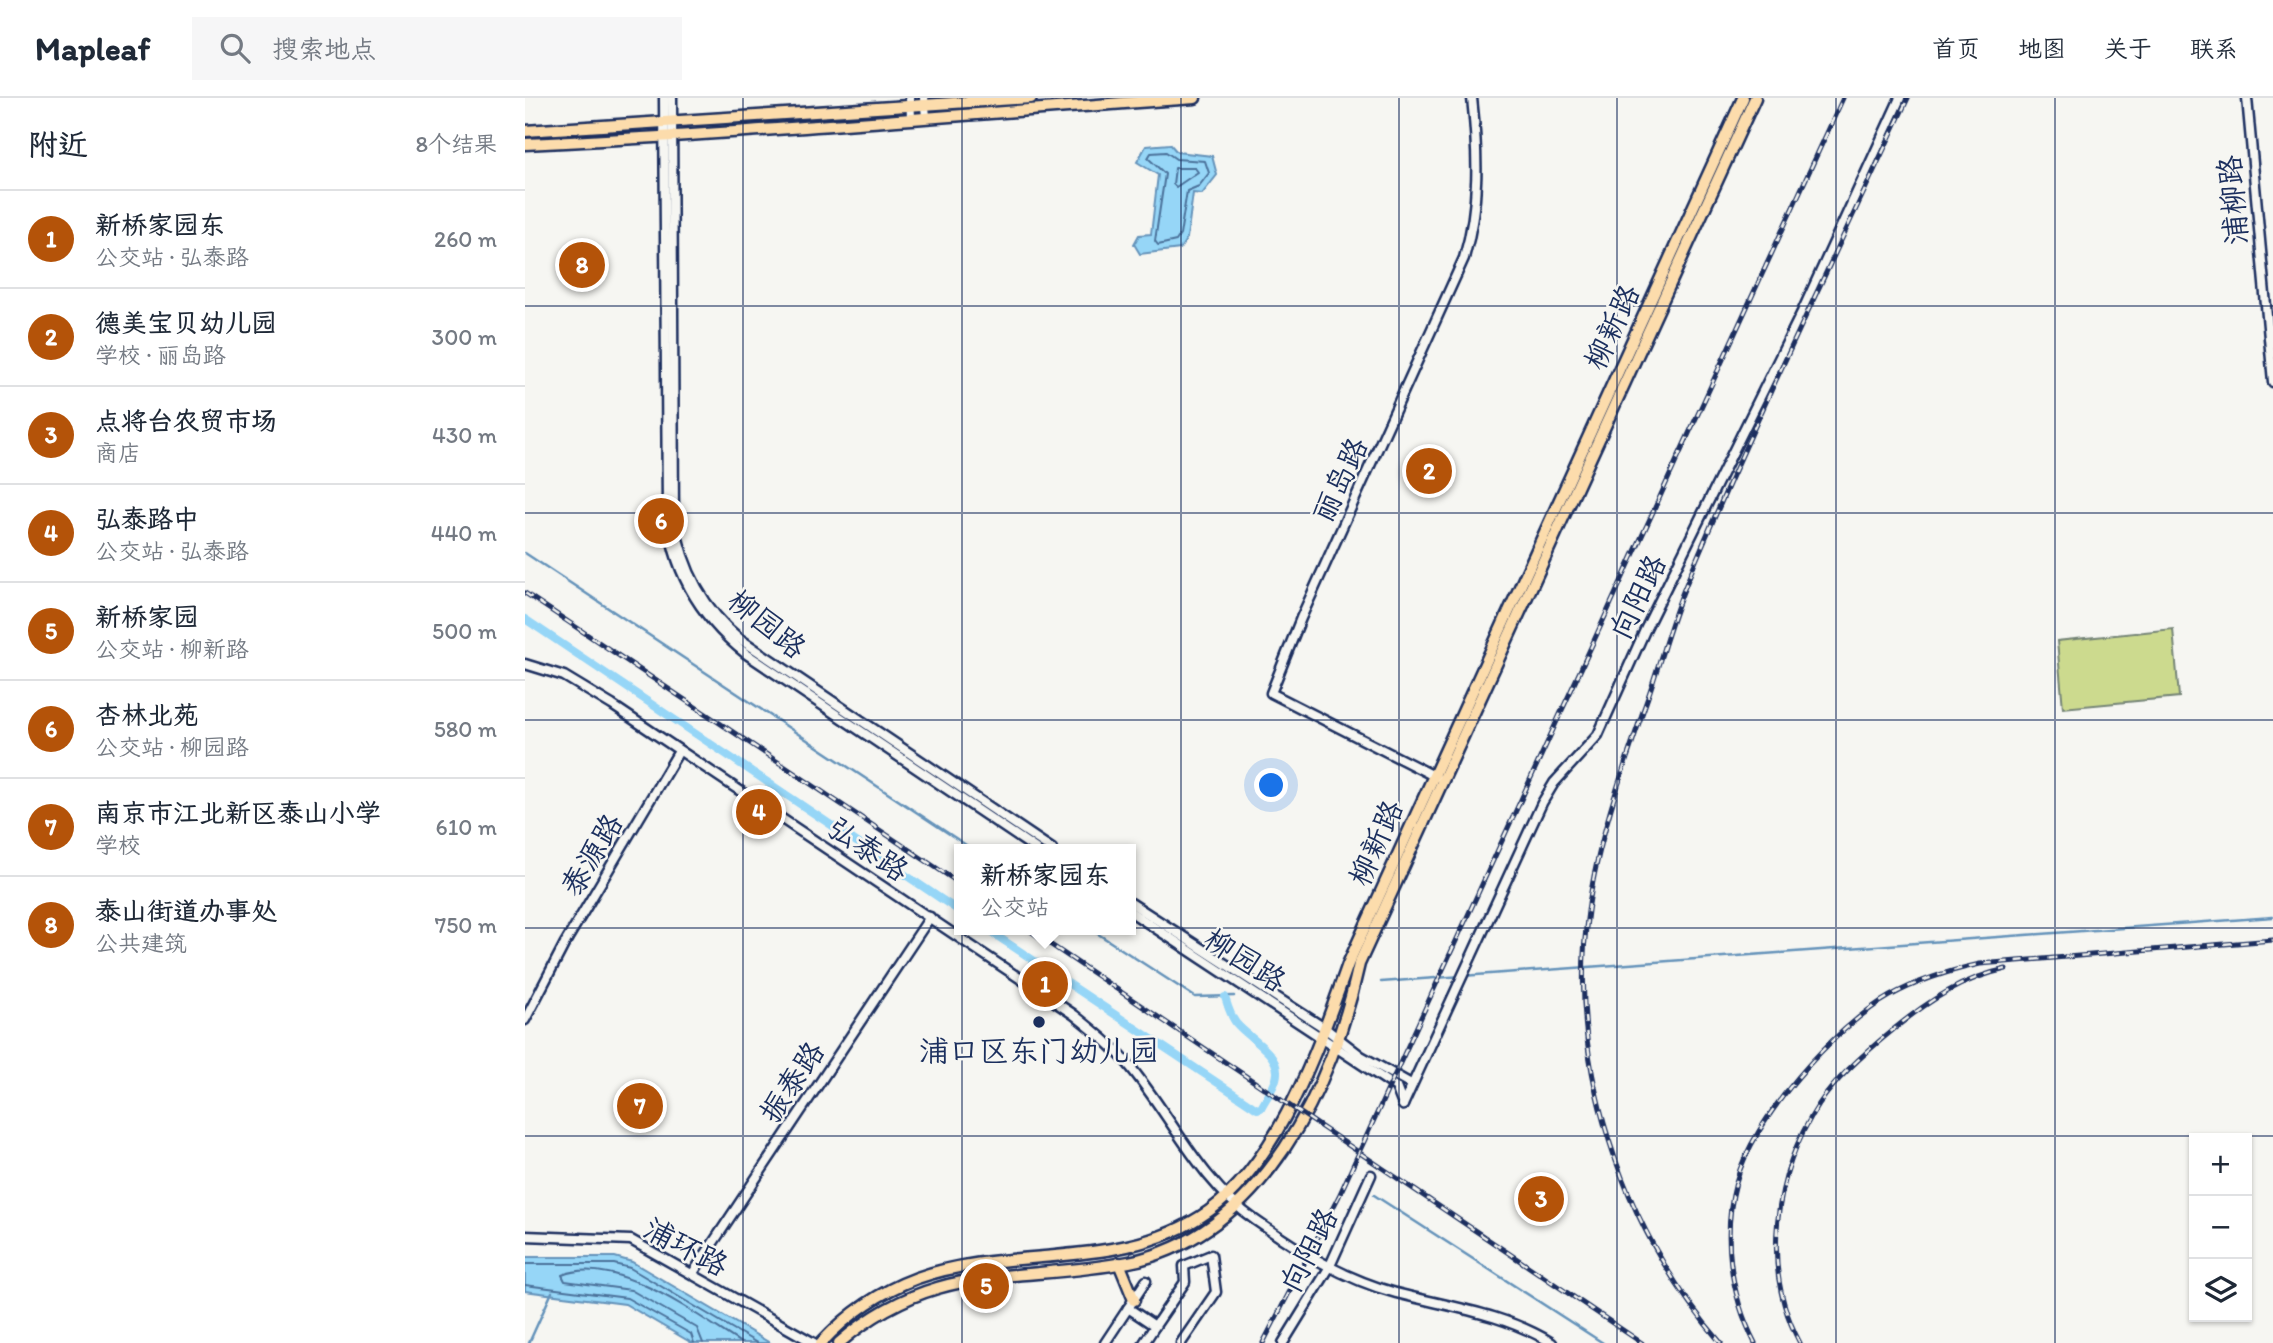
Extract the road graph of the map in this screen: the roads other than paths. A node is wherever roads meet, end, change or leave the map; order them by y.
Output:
1 (664, 98) edge
2 (672, 98) edge
3 (1031, 98) edge
4 (1195, 98) edge
5 (1472, 98) edge
6 (1743, 98) edge
7 (1755, 98) edge
8 (1900, 98) edge
9 (2247, 98) edge
10 (910, 102) edge
11 (925, 106) edge
12 (911, 117) junction
13 (668, 122) junction
14 (525, 131) edge
15 (668, 137) junction
16 (525, 144) edge
17 (2273, 382) edge
18 (525, 664) edge
19 (679, 751) junction
20 (1439, 779) junction
21 (1029, 844) edge
22 (1045, 844) edge
23 (1136, 906) edge
24 (1136, 915) edge
25 (930, 917) junction
26 (954, 933) edge
27 (957, 935) edge
28 (525, 1020) edge
29 (1324, 1033) junction
30 (1337, 1042) junction
31 (1411, 1084) junction
32 (1371, 1175) dead end
33 (1225, 1196) junction
34 (1237, 1207) junction
35 (525, 1236) edge
36 (1119, 1263) junction
37 (1329, 1268) junction
38 (693, 1273) junction
39 (1146, 1281) dead end
40 (1131, 1304) junction
41 (1155, 1326) junction
42 (814, 1343) edge
43 (821, 1343) edge
44 (839, 1343) edge
45 (1105, 1343) edge
46 (1144, 1343) edge
47 (1181, 1343) edge
48 (1283, 1343) edge
49 (1552, 1343) edge

1 - 13 street, 柳园路
2 - 13 street, 柳园路
3 - 11 main road
4 - 11 main road
5 - 20 street, 丽岛路
6 - 20 main road, 柳新路
7 - 20 main road, 柳新路
8 - 31 street, 向阳路
9 - 17 street, 浦柳路
10 - 11 main road
10 - 12 street
10 - 13 main road
11 - 12 main road
12 - 15 main road
13 - 14 main road
13 - 15 street, 柳园路
15 - 16 main road
15 - 21 street, 柳园路
15 - 22 street, 柳园路
18 - 19 street, 弘泰路
19 - 25 street, 弘泰路
19 - 28 street, 泰源路
20 - 29 main road, 柳新路
20 - 30 main road, 柳新路
23 - 29 street, 柳园路
24 - 29 street, 柳园路
25 - 26 street, 弘泰路
25 - 38 street, 振泰路
27 - 33 street, 弘泰路
29 - 30 street
29 - 33 main road, 柳新路
30 - 31 street
30 - 31 street, 向阳路
30 - 34 main road, 柳新路
32 - 37 street, 向阳路
33 - 34 street, 弘泰路
33 - 43 main road, 柳新路
34 - 36 main road, 柳新路
34 - 37 street, 弘泰路
35 - 38 street, 浦环路
36 - 40 main road
36 - 44 main road, 柳新路
37 - 48 street, 向阳路
37 - 49 street, 弘泰路
38 - 42 street, 浦环路
39 - 40 street
40 - 41 street
40 - 45 street
41 - 46 street
41 - 47 street

